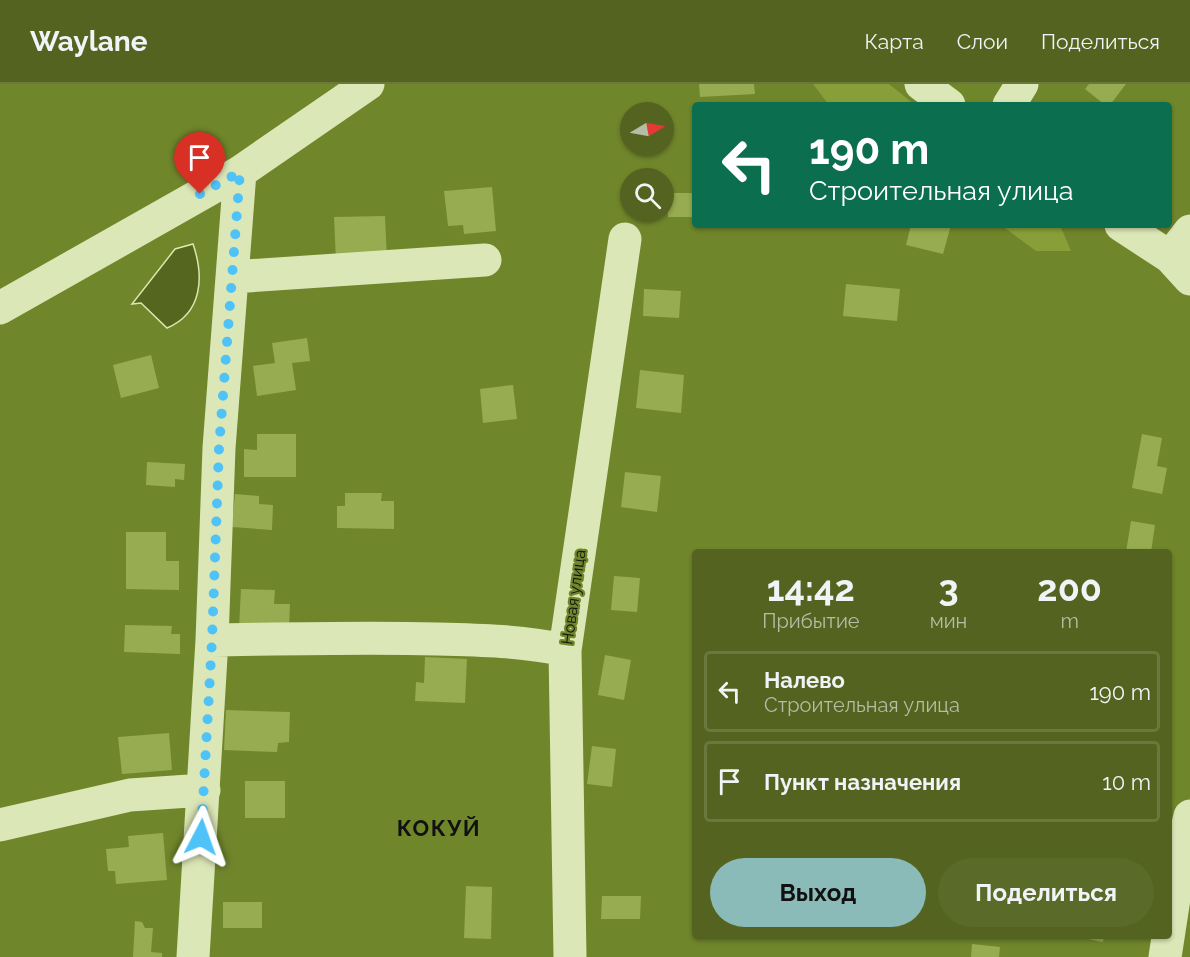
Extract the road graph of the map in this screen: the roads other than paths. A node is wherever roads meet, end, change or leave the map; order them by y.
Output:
1 (368, 84) edge
2 (921, 84) edge
3 (1022, 84) edge
4 (945, 102) edge
5 (1011, 102) edge
6 (240, 172) junction
7 (1125, 228) edge
8 (1190, 231) edge
9 (625, 239) dead end
10 (485, 260) dead end
11 (1180, 268) edge
12 (232, 277) junction
13 (0, 308) edge
14 (212, 640) junction
15 (565, 650) junction
16 (204, 790) junction
17 (1190, 816) edge
18 (0, 825) edge
19 (1172, 915) edge
20 (1169, 939) edge
21 (193, 957) edge
22 (570, 957) edge
23 (1166, 957) edge

1 - 6 street
2 - 4 street
3 - 5 street
6 - 12 street
6 - 13 street
7 - 11 street
8 - 11 street
9 - 15 street, Новая улица
10 - 12 street
12 - 14 street
14 - 15 street
14 - 16 street
15 - 22 street, Новая улица
16 - 18 street
16 - 21 street
17 - 19 street
20 - 23 street

